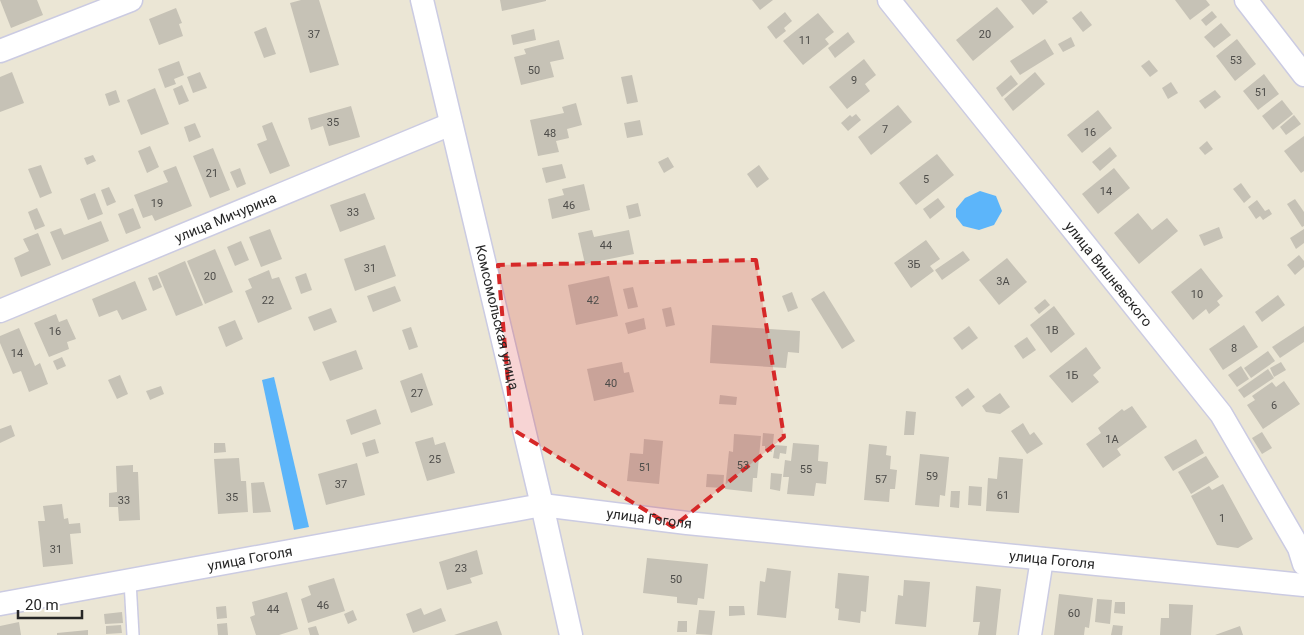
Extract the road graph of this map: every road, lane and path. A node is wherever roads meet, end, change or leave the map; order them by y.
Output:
1 (131, 0) edge
2 (422, 0) edge
3 (889, 0) edge
4 (1246, 0) edge
5 (0, 51) edge
6 (1304, 75) edge
7 (451, 124) junction
8 (0, 311) edge
9 (542, 505) junction
10 (1042, 559) junction
11 (1304, 564) edge
12 (130, 581) junction
13 (1304, 586) edge
14 (0, 604) edge
15 (133, 635) edge
16 (570, 635) edge
17 (1030, 635) edge

1 - 5 street
2 - 7 street, Комсомольская улица
3 - 11 street, улица Вишневского
4 - 6 street
7 - 8 street, улица Мичурина
7 - 9 street, Комсомольская улица
9 - 10 street, улица Гоголя
9 - 12 street, улица Гоголя
9 - 16 street, Комсомольская улица
10 - 13 street, улица Гоголя
10 - 17 street
12 - 14 street, улица Гоголя
12 - 15 lane

